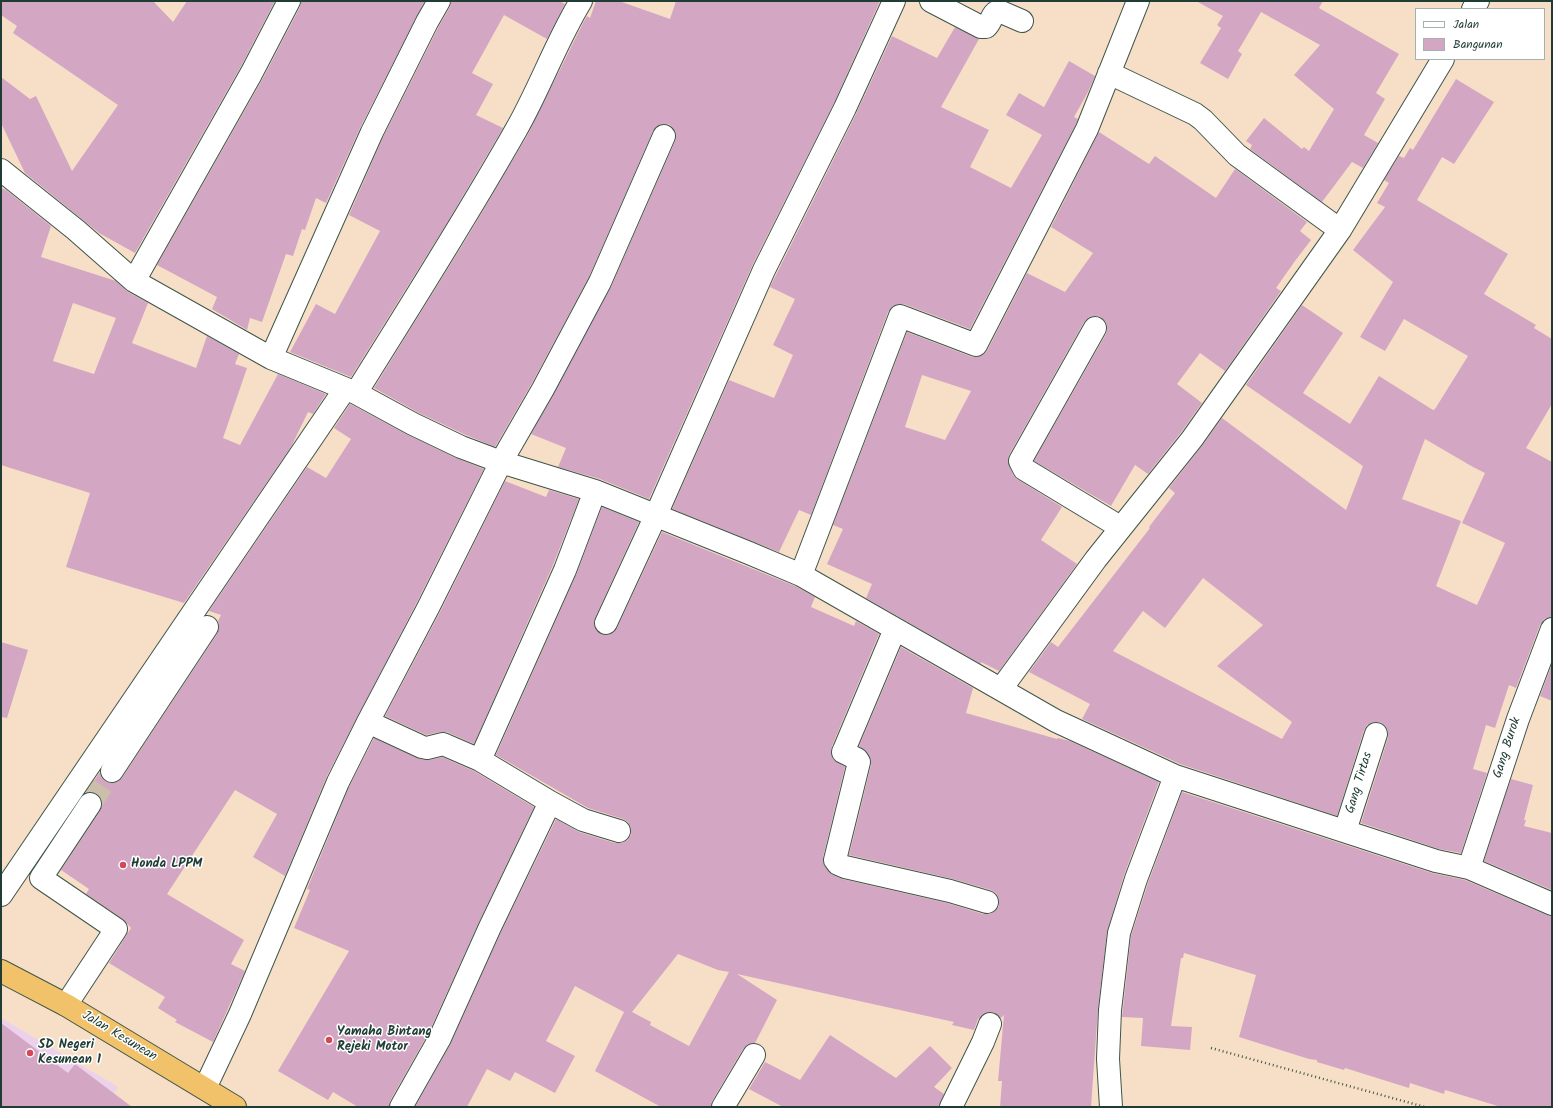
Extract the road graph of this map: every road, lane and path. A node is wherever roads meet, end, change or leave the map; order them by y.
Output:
1 (289, 1) edge
2 (439, 1) edge
3 (581, 1) edge
4 (894, 1) edge
5 (931, 1) edge
6 (1138, 1) edge
7 (1022, 21) dead end
8 (1442, 60) edge
9 (1109, 73) junction
10 (664, 136) dead end
11 (1, 170) edge
12 (1340, 230) junction
13 (134, 281) junction
14 (1096, 328) dead end
15 (271, 358) junction
16 (350, 391) junction
17 (501, 462) junction
18 (595, 491) junction
19 (656, 515) junction
20 (1120, 528) junction
21 (801, 575) junction
22 (606, 623) dead end
23 (207, 627) dead end
24 (895, 629) junction
25 (1552, 629) edge
26 (1001, 689) junction
27 (368, 722) junction
28 (1376, 734) dead end
29 (480, 760) junction
30 (112, 771) tunnel mouth
31 (1175, 776) junction
32 (550, 802) junction
33 (90, 804) tunnel mouth
34 (619, 831) dead end
35 (1345, 831) junction
36 (1469, 868) junction
37 (1, 895) edge
38 (987, 902) dead end
39 (1552, 904) edge
40 (1, 971) edge
41 (66, 1005) junction
42 (990, 1024) dead end
43 (1211, 1048) dead end
44 (754, 1055) dead end
45 (205, 1088) junction
46 (235, 1107) edge
47 (401, 1107) edge
48 (723, 1107) edge
49 (951, 1107) edge
50 (1111, 1107) edge
51 (1425, 1107) edge

1 - 13 street
2 - 15 street
3 - 16 street
4 - 19 street
5 - 7 street
6 - 9 street
8 - 12 street
9 - 12 street
9 - 21 street
10 - 17 street
11 - 13 street
12 - 20 street
13 - 15 street
14 - 20 street
15 - 16 street
16 - 17 street
16 - 37 street
17 - 18 street
17 - 27 street
18 - 19 street
18 - 29 street
19 - 21 street
19 - 22 street
20 - 26 street
21 - 24 street
23 - 30 street
24 - 26 street
24 - 38 street
25 - 36 street, Gang Burok
26 - 31 street
27 - 29 street
27 - 45 street
28 - 35 street, Gang Tirtas
29 - 32 street
31 - 35 street
31 - 50 street
32 - 34 street
32 - 47 street
33 - 41 street
35 - 36 street
36 - 39 street
40 - 41 highway, Jalan Kesunean
41 - 45 highway, Jalan Kesunean
42 - 49 street
43 - 51 path
44 - 48 street
45 - 46 highway, Jalan Kesunean

